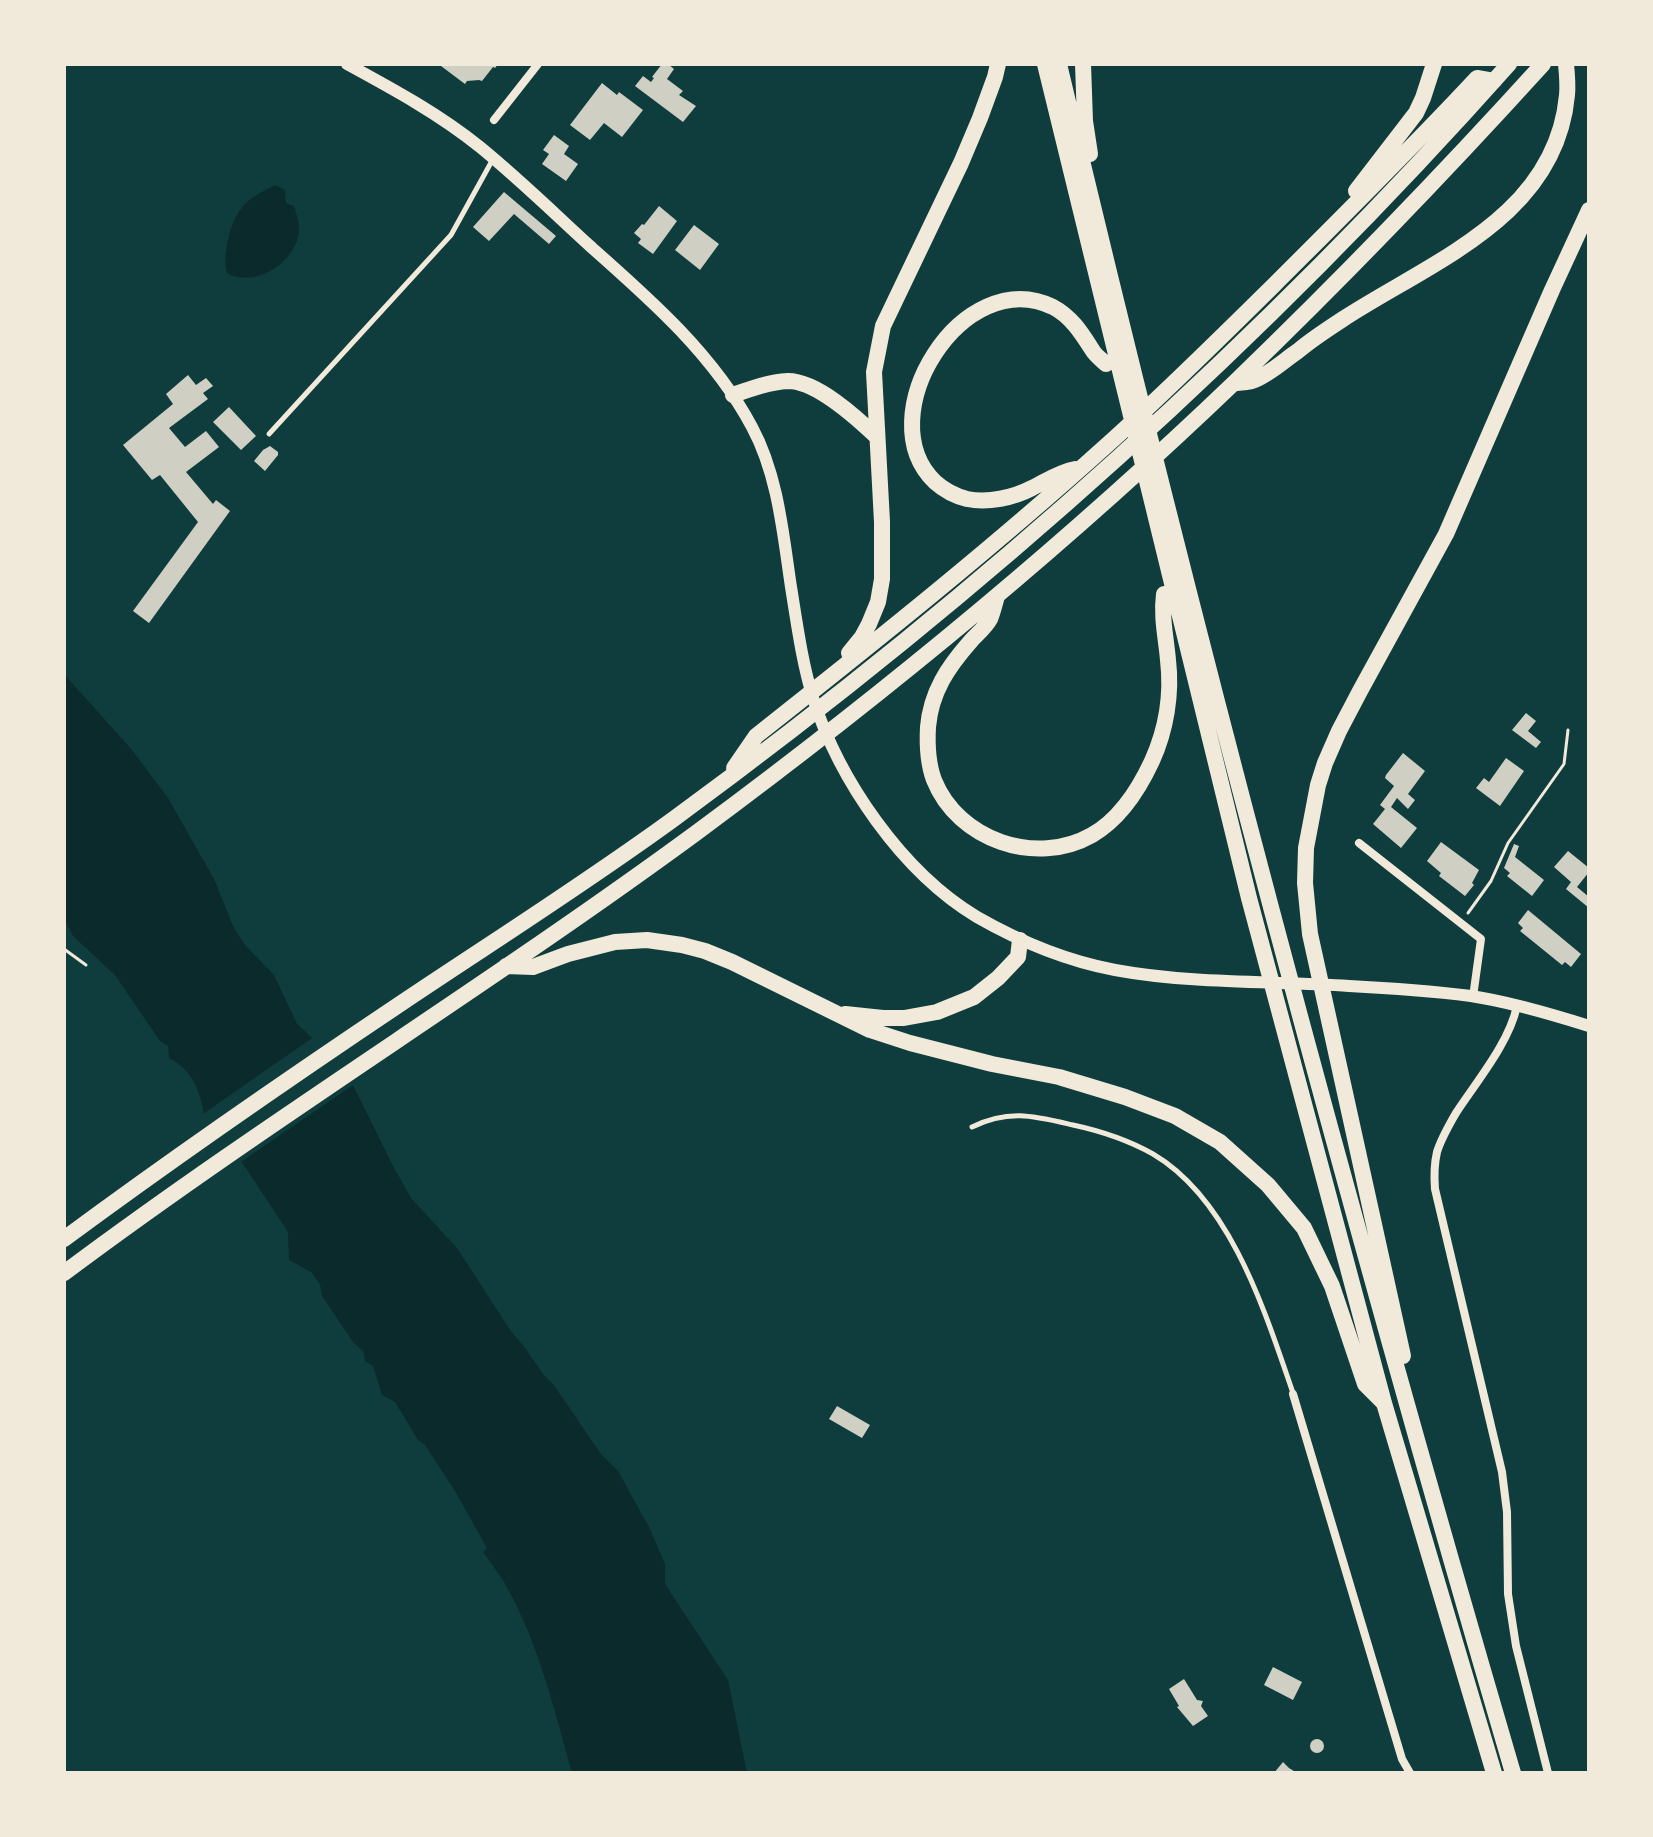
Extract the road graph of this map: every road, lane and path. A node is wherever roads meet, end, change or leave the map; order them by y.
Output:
1 (347, 64) edge
2 (538, 64) edge
3 (998, 64) edge
4 (1045, 64) edge
5 (1059, 64) edge
6 (1083, 64) edge
7 (1434, 64) edge
8 (1509, 64) edge
9 (1543, 64) edge
10 (1566, 64) edge
11 (1494, 81) junction
12 (494, 120) dead end
13 (493, 159) junction
14 (1091, 199) junction
15 (1589, 210) edge
16 (1343, 216) junction
17 (1115, 363) junction
18 (1234, 383) junction
19 (733, 395) junction
20 (269, 434) dead end
21 (877, 437) junction
22 (1082, 467) junction
23 (1168, 540) junction
24 (1164, 594) junction
25 (997, 596) junction
26 (841, 668) junction
27 (1568, 730) dead end
28 (730, 777) junction
29 (1359, 843) dead end
30 (1249, 898) junction
31 (1461, 923) junction
32 (1020, 940) junction
33 (64, 949) edge
34 (86, 965) dead end
35 (506, 966) junction
36 (1473, 997) junction
37 (1517, 1006) junction
38 (839, 1014) junction
39 (1589, 1026) edge
40 (972, 1127) dead end
41 (64, 1239) edge
42 (64, 1273) edge
43 (1293, 1394) joint
44 (1406, 1402) junction
45 (1384, 1403) junction
46 (1410, 1773) edge
47 (1494, 1773) edge
48 (1513, 1773) edge
49 (1548, 1773) edge

1 - 13 street
2 - 12 street
3 - 21 highway
4 - 17 highway
5 - 14 highway
6 - 14 highway
7 - 16 highway
8 - 11 highway
9 - 18 highway
10 - 18 highway
11 - 16 highway
11 - 28 highway
13 - 19 street
13 - 20 lane
14 - 17 highway
15 - 44 highway
16 - 22 highway
17 - 22 highway
17 - 23 highway
17 - 24 highway
18 - 25 highway
19 - 21 highway
19 - 32 street
21 - 26 highway
22 - 26 highway
23 - 30 highway
23 - 44 highway
24 - 25 highway
24 - 30 highway
25 - 35 highway
26 - 28 highway
27 - 31 path
28 - 41 highway
29 - 31 street
30 - 45 highway
31 - 36 street
32 - 36 street
32 - 38 highway
33 - 34 path
35 - 38 highway
35 - 42 highway
36 - 37 street
37 - 39 street
37 - 49 street
38 - 45 highway
40 - 43 lane
43 - 46 street
44 - 48 highway
45 - 47 highway

